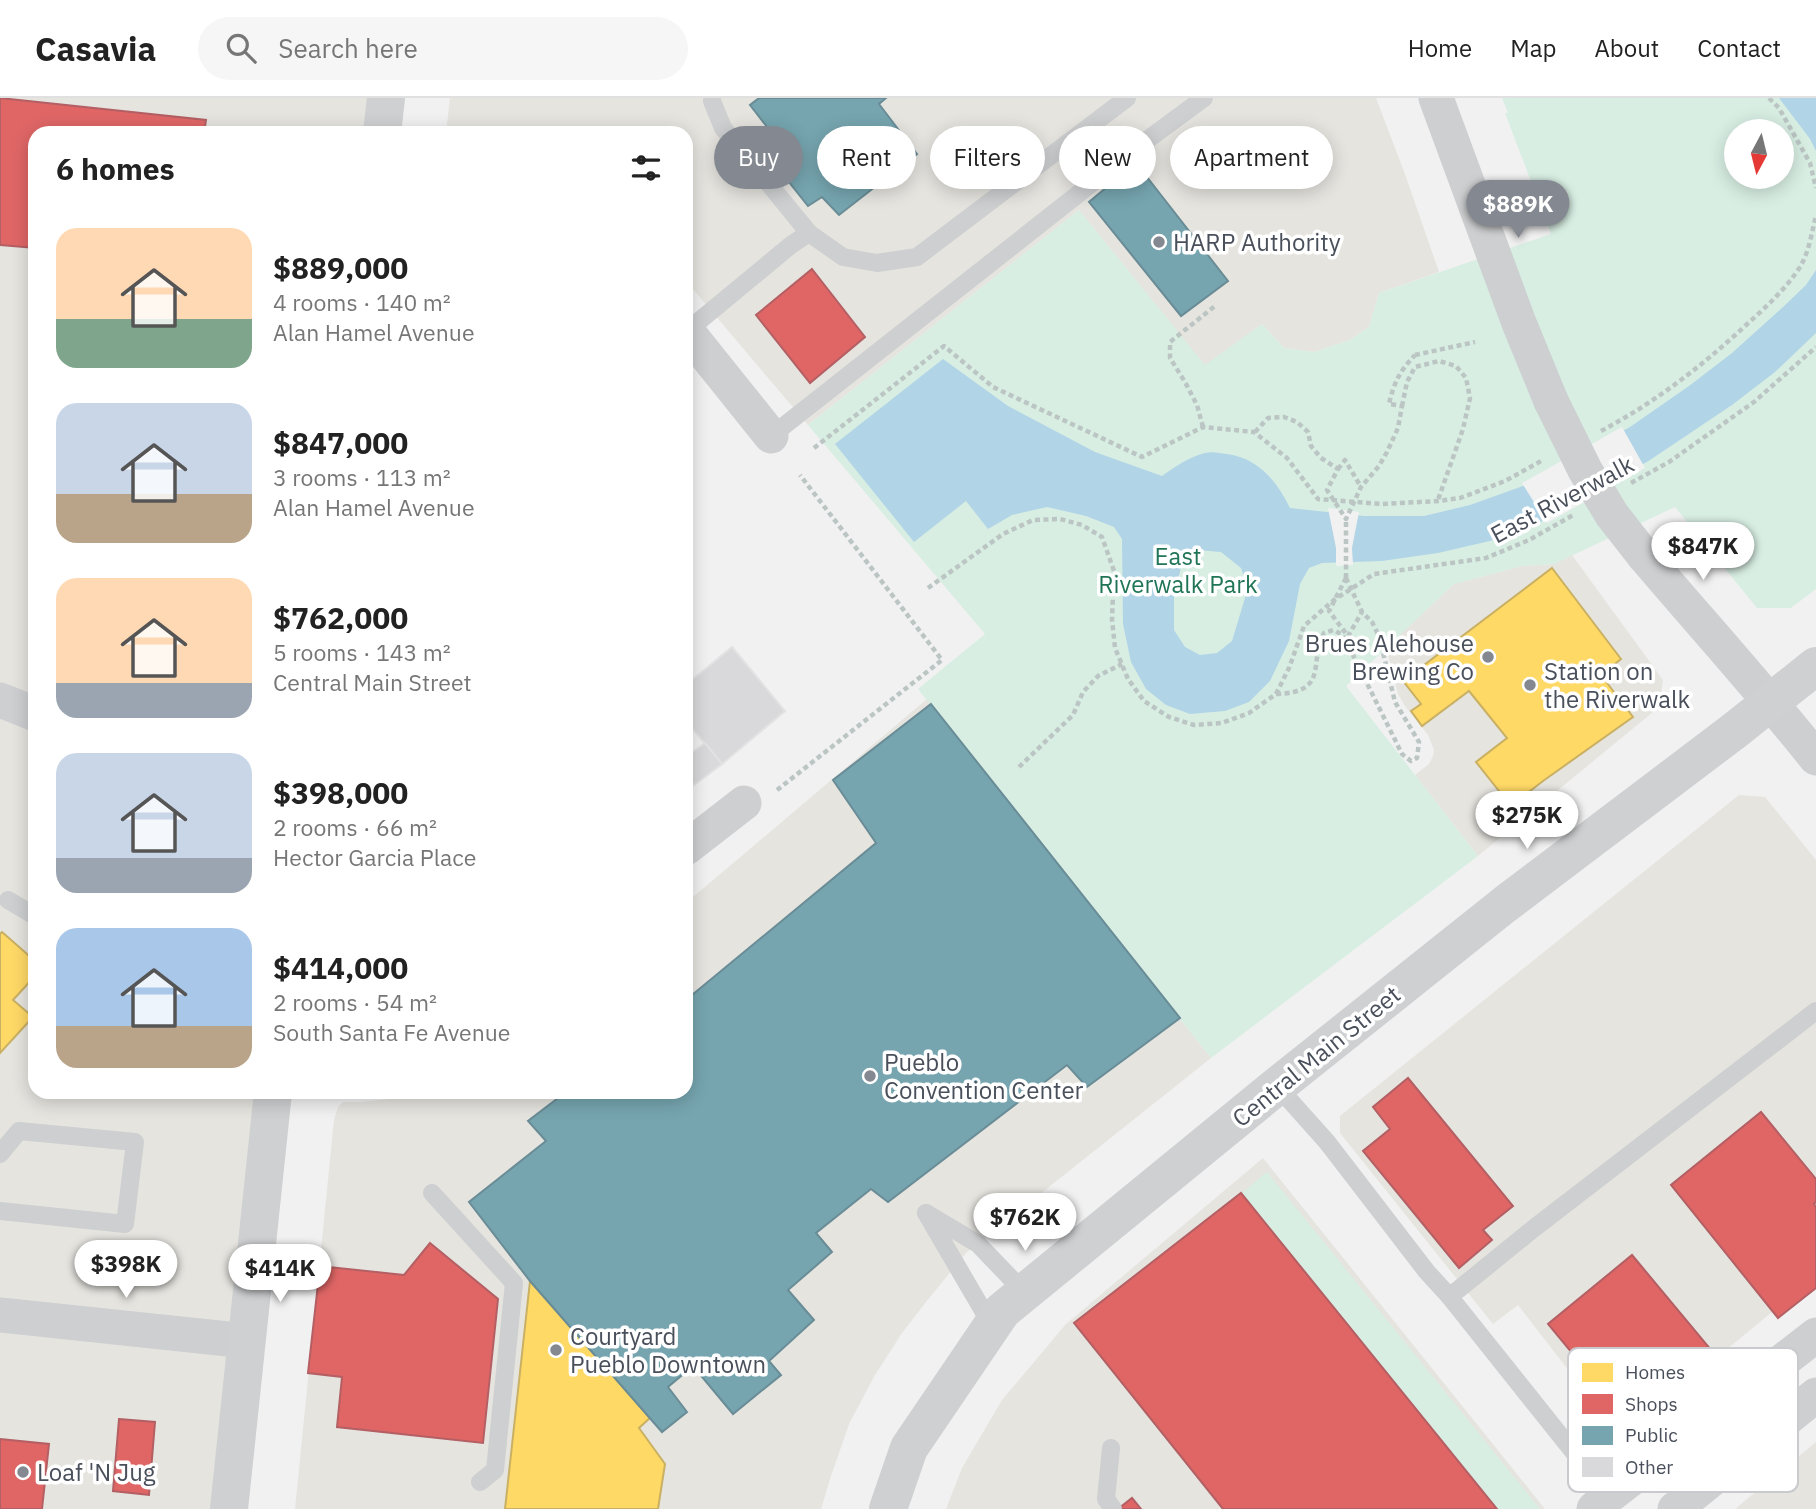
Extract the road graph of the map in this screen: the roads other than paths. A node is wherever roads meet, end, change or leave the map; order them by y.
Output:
1 (386, 98) edge
2 (712, 98) edge
3 (1127, 98) edge
4 (1204, 98) edge
5 (1436, 98) edge
6 (383, 126) edge
7 (809, 233) junction
8 (693, 324) edge
9 (693, 339) edge
10 (771, 436) joint
11 (1816, 666) edge
12 (0, 700) edge
13 (1771, 702) junction
14 (28, 711) edge
15 (1816, 758) edge
16 (744, 803) dead end
17 (693, 843) edge
18 (8, 900) dead end
19 (28, 912) edge
20 (1816, 1011) edge
21 (1278, 1086) junction
22 (273, 1099) edge
23 (6, 1141) edge
24 (0, 1154) edge
25 (432, 1193) dead end
26 (0, 1211) edge
27 (1025, 1293) junction
28 (1449, 1296) junction
29 (0, 1315) edge
30 (992, 1326) junction
31 (1816, 1335) edge
32 (247, 1341) junction
33 (1798, 1350) edge
34 (1816, 1395) edge
35 (1798, 1410) edge
36 (1111, 1448) dead end
37 (1568, 1453) edge
38 (480, 1482) dead end
39 (1623, 1492) edge
40 (1696, 1492) edge
41 (1607, 1505) edge
42 (229, 1509) edge
43 (888, 1509) edge
44 (1113, 1509) edge
45 (1675, 1509) edge

1 - 6 street
2 - 7 lane
3 - 7 lane
4 - 10 lane
5 - 13 street, bridge
7 - 8 lane
9 - 10 street
11 - 13 street, Central Main Street
12 - 14 street
13 - 15 street
13 - 21 street, Central Main Street
16 - 17 street
18 - 19 lane
20 - 28 lane
21 - 27 street, Central Main Street
21 - 28 lane
22 - 32 street
23 - 24 lane
23 - 26 lane
25 - 38 lane
27 - 30 street, Central Main Street
27 - 30 lane
28 - 37 lane
29 - 32 street
30 - 43 street, Central Main Street
31 - 33 street
32 - 42 street
34 - 35 street
36 - 44 lane
39 - 41 street
40 - 45 street

